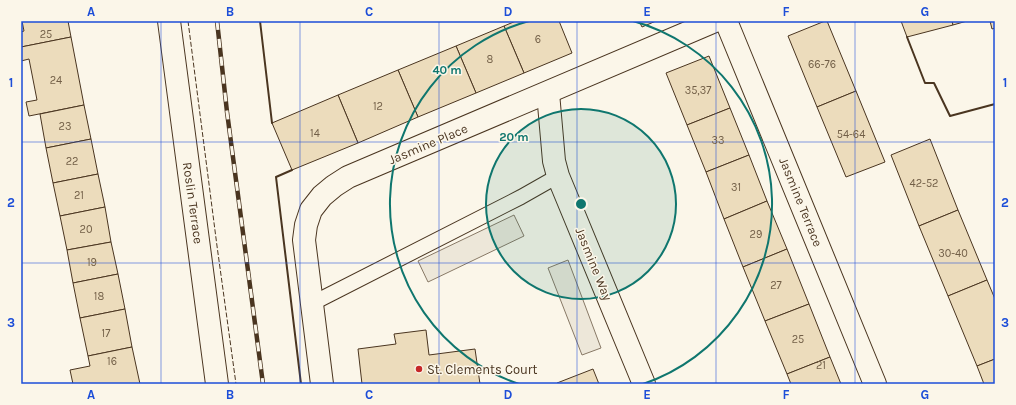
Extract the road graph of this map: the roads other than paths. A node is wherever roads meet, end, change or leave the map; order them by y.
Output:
1 (168, 21) edge
2 (715, 21) edge
3 (726, 21) edge
4 (548, 93) junction
5 (558, 176) junction
6 (313, 303) junction
7 (217, 384) edge
8 (322, 384) edge
9 (644, 384) edge
10 (875, 384) edge

1 - 7 street, Roslin Terrace
2 - 4 street, Jasmine Place
3 - 10 street, Jasmine Terrace
4 - 5 street, Jasmine Way
4 - 6 street, Jasmine Place
5 - 6 lane
5 - 9 street, Jasmine Way
6 - 8 street, Jasmine Place

